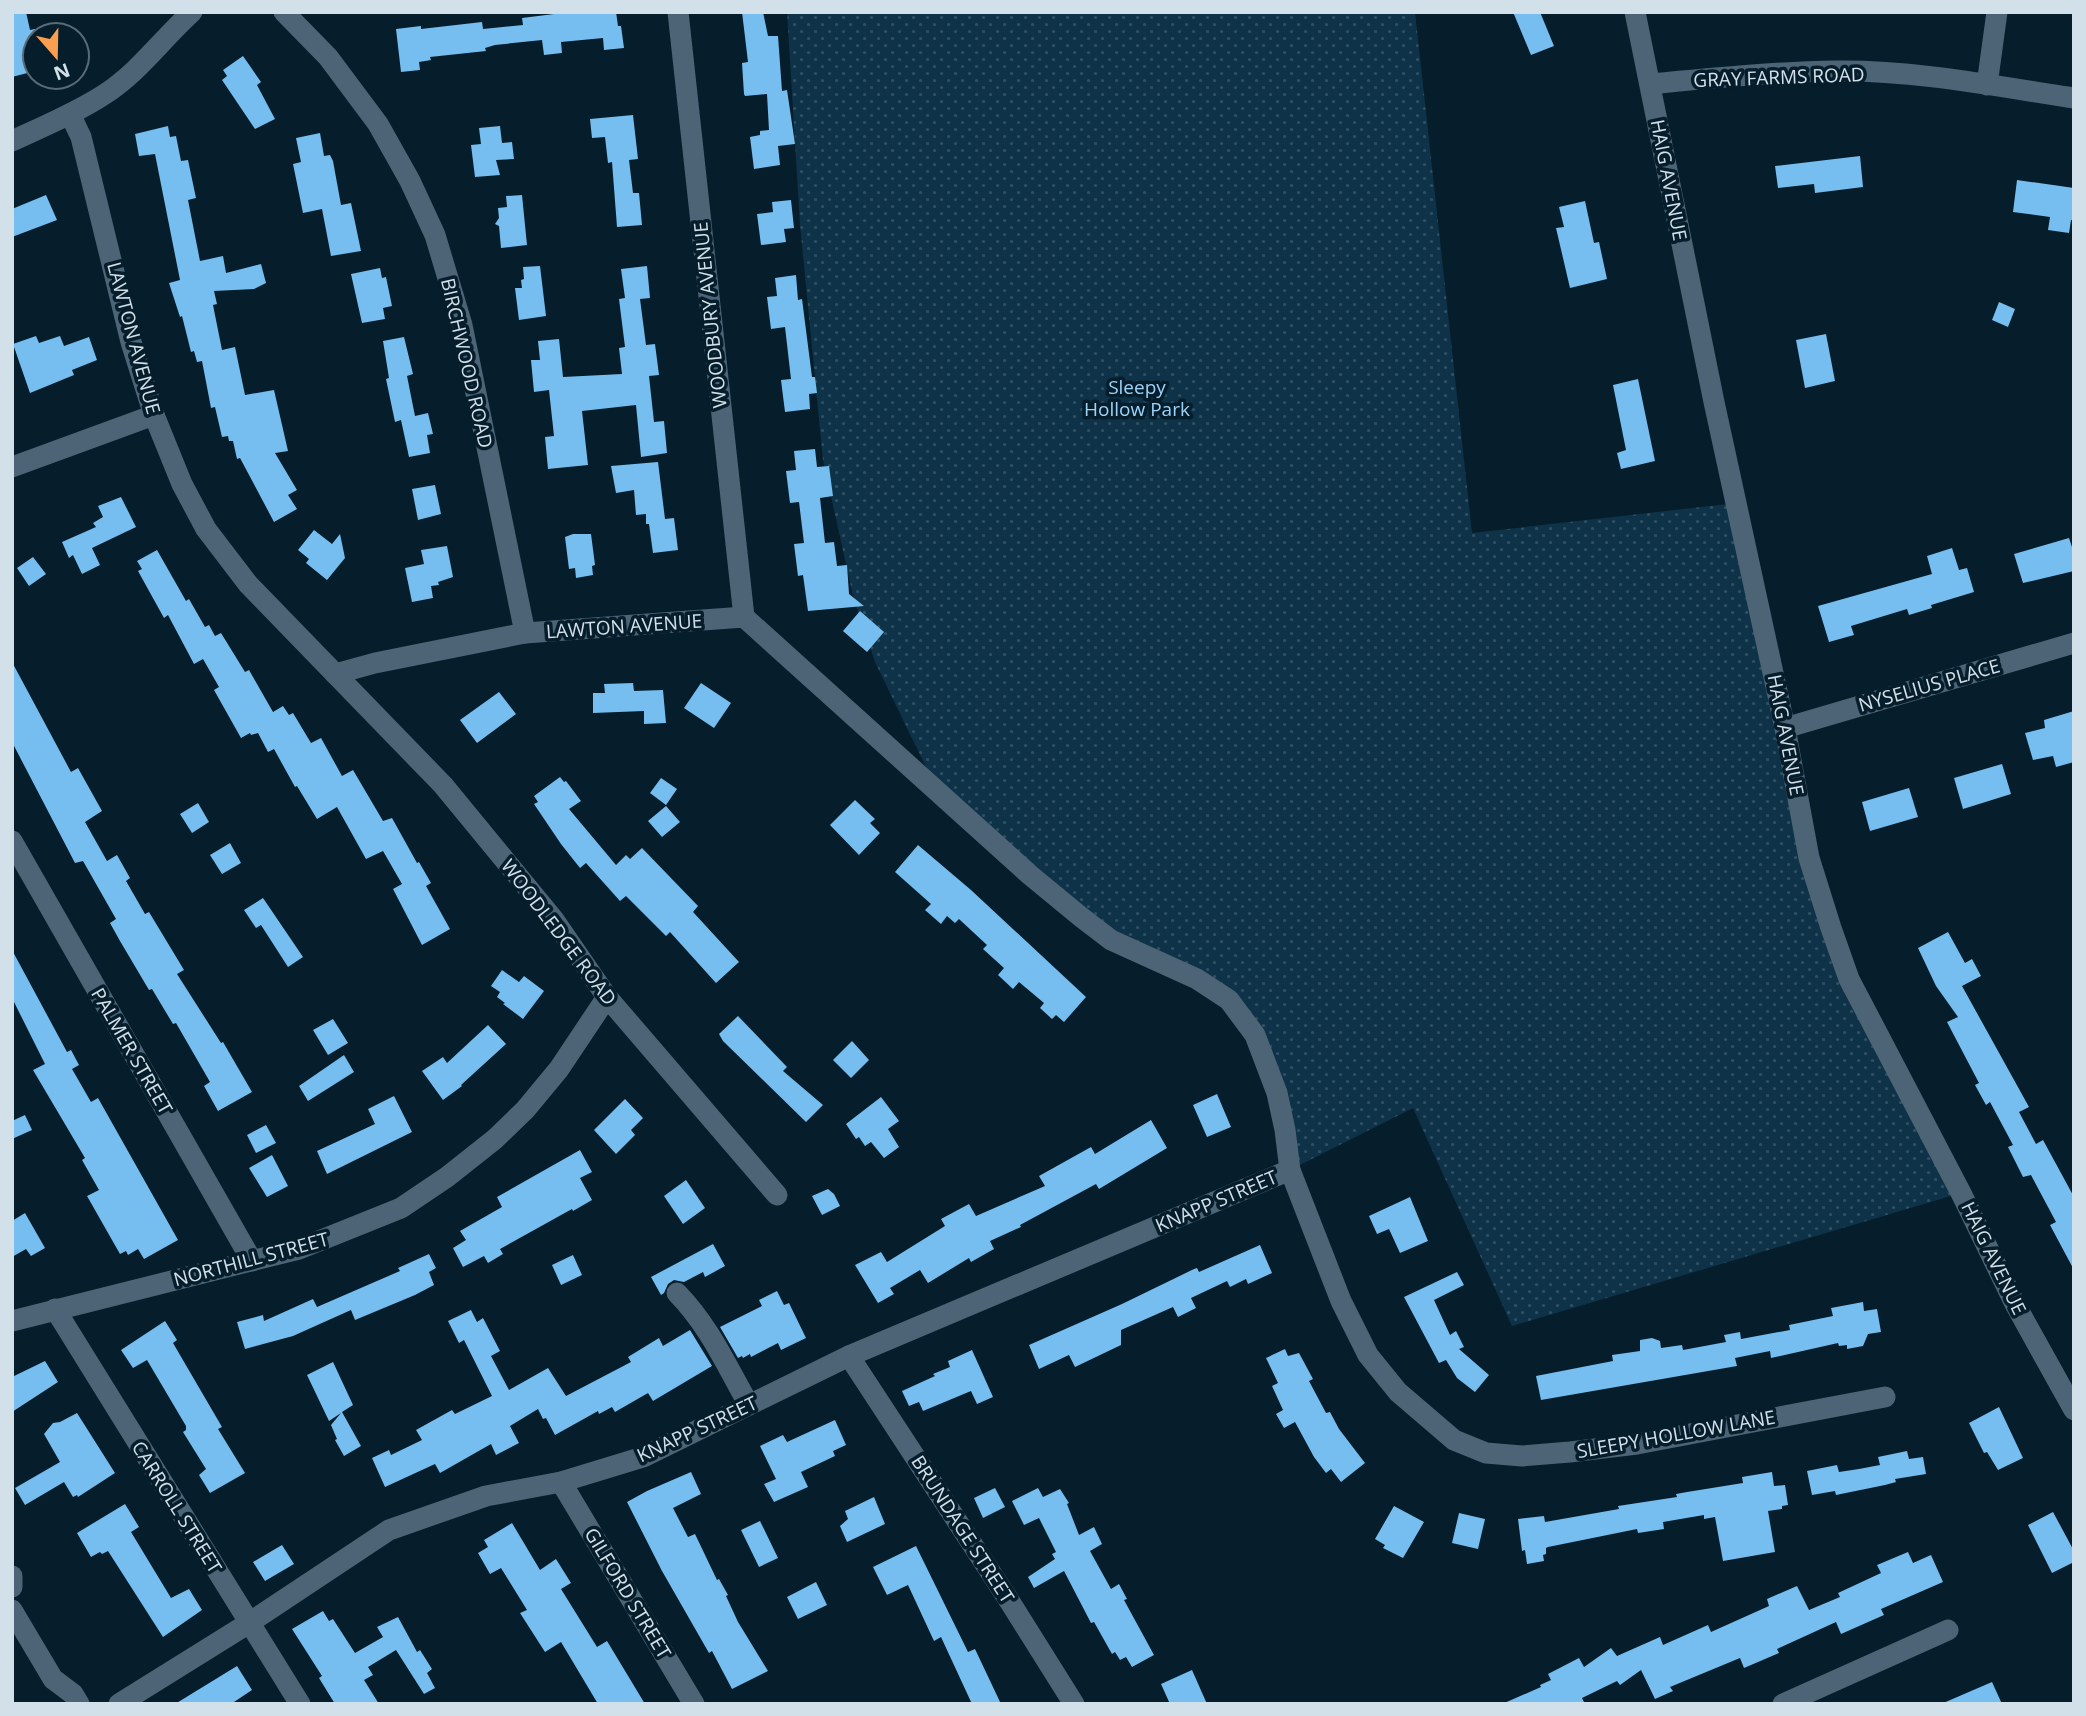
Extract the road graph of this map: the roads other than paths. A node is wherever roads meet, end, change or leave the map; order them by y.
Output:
1 (192, 12) edge
2 (284, 12) edge
3 (678, 12) edge
4 (1635, 12) edge
5 (1997, 12) edge
6 (1650, 83) junction
7 (1986, 85) junction
8 (2074, 98) edge
9 (70, 114) junction
10 (12, 141) edge
11 (154, 415) junction
12 (12, 467) edge
13 (744, 617) junction
14 (525, 633) junction
15 (2074, 643) edge
16 (335, 674) junction
17 (1785, 727) junction
18 (12, 841) edge
19 (607, 998) junction
20 (1290, 1170) junction
21 (777, 1195) dead end
22 (251, 1261) junction
23 (677, 1293) dead end
24 (55, 1309) junction
25 (12, 1321) edge
26 (849, 1356) junction
27 (1885, 1397) dead end
28 (749, 1405) junction
29 (2074, 1410) edge
30 (561, 1482) junction
31 (12, 1576) edge
32 (12, 1587) edge
33 (12, 1609) edge
34 (249, 1623) junction
35 (1948, 1630) dead end
36 (79, 1704) edge
37 (119, 1704) edge
38 (300, 1704) edge
39 (694, 1704) edge
40 (1074, 1704) edge
41 (1783, 1704) edge

1 - 9 street
2 - 14 street, BIRCHWOOD ROAD
3 - 13 street, WOODBURY AVENUE
4 - 6 street, HAIG AVENUE
5 - 7 street
6 - 7 street, GRAY FARMS ROAD
6 - 17 street, HAIG AVENUE
7 - 8 street, GRAY FARMS ROAD
9 - 10 street
9 - 11 street, LAWTON AVENUE
11 - 12 street
11 - 16 street, LAWTON AVENUE
13 - 14 street, LAWTON AVENUE
13 - 20 street
14 - 16 street, LAWTON AVENUE
15 - 17 street, NYSELIUS PLACE
16 - 19 street, WOODLEDGE ROAD
17 - 29 street, HAIG AVENUE
18 - 22 street, PALMER STREET
19 - 21 street, WOODLEDGE ROAD
19 - 22 street, NORTHILL STREET
20 - 26 street, KNAPP STREET
20 - 27 street, SLEEPY HOLLOW LANE
22 - 24 street, NORTHILL STREET
23 - 28 street
24 - 25 street, NORTHILL STREET
24 - 34 street, CARROLL STREET
26 - 28 street, KNAPP STREET
26 - 40 street, BRUNDAGE STREET
28 - 30 street, KNAPP STREET
30 - 34 street, KNAPP STREET
30 - 39 street, GILFORD STREET
31 - 32 street
33 - 36 street
34 - 37 street, KNAPP STREET
34 - 38 street, CARROLL STREET
35 - 41 street

